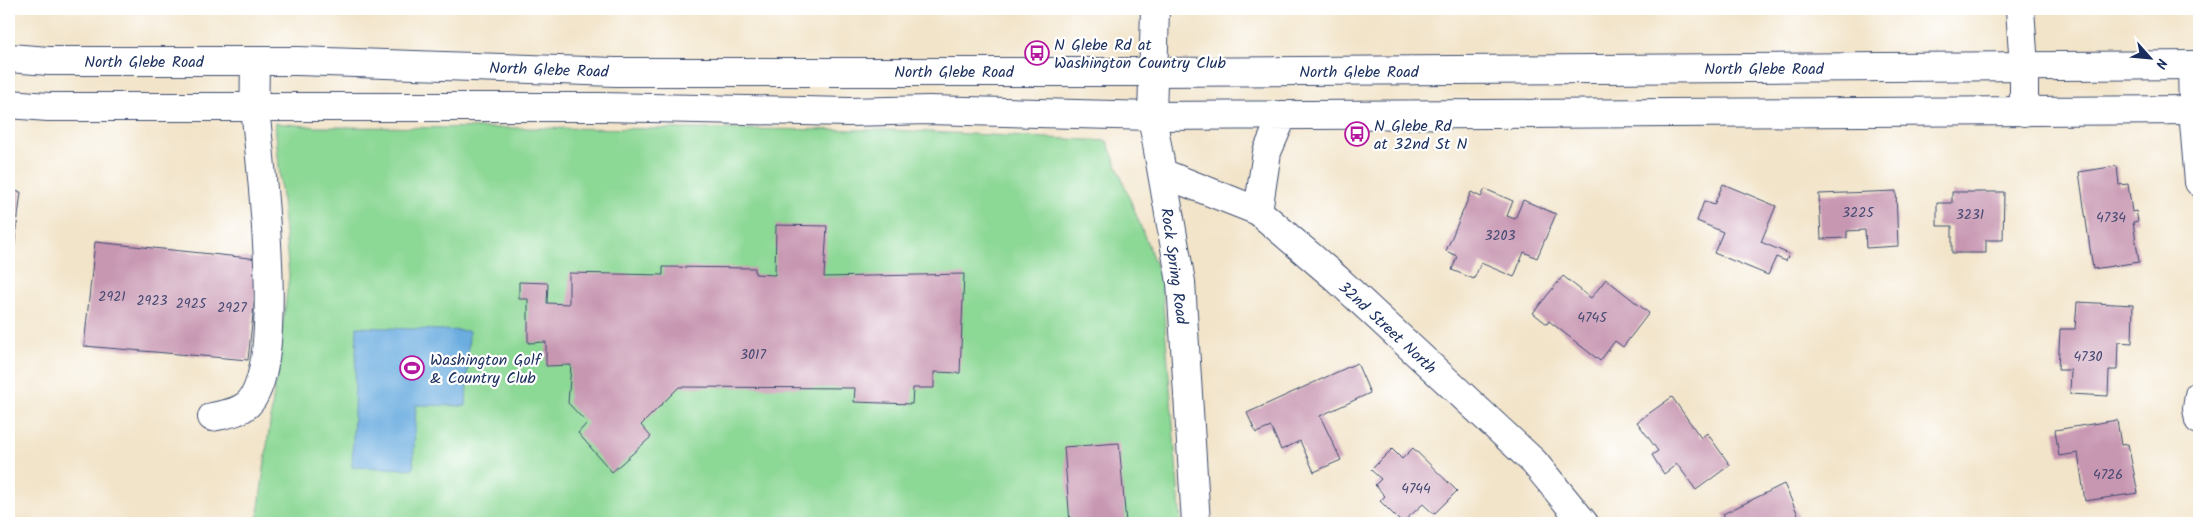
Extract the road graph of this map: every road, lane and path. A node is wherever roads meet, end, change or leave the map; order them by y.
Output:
1 (1155, 9) edge
2 (2020, 9) edge
3 (9, 58) edge
4 (255, 61) junction
5 (2196, 65) edge
6 (2024, 67) junction
7 (1153, 72) junction
8 (9, 104) edge
9 (255, 106) junction
10 (2196, 110) edge
11 (2024, 112) junction
12 (1283, 115) junction
13 (1152, 116) junction
14 (1162, 173) junction
15 (2199, 182) edge
16 (1258, 211) junction
17 (2199, 395) edge
18 (212, 417) dead end
19 (2199, 420) edge
20 (1196, 523) edge
21 (1584, 523) edge

1 - 7 main road, Rock Spring Road
2 - 6 main road
3 - 4 main road, North Glebe Road
4 - 7 main road, North Glebe Road
4 - 9 main road
5 - 6 main road, North Glebe Road
5 - 10 main road
6 - 7 main road, North Glebe Road
6 - 11 main road
7 - 13 main road, Rock Spring Road
8 - 9 main road
9 - 13 main road
9 - 18 main road
10 - 11 main road
10 - 15 main road
11 - 12 main road
12 - 13 main road
12 - 16 main road
13 - 14 main road, Rock Spring Road
14 - 16 main road, 32nd Street North
14 - 20 main road, Rock Spring Road
16 - 21 main road, 32nd Street North
17 - 19 main road

